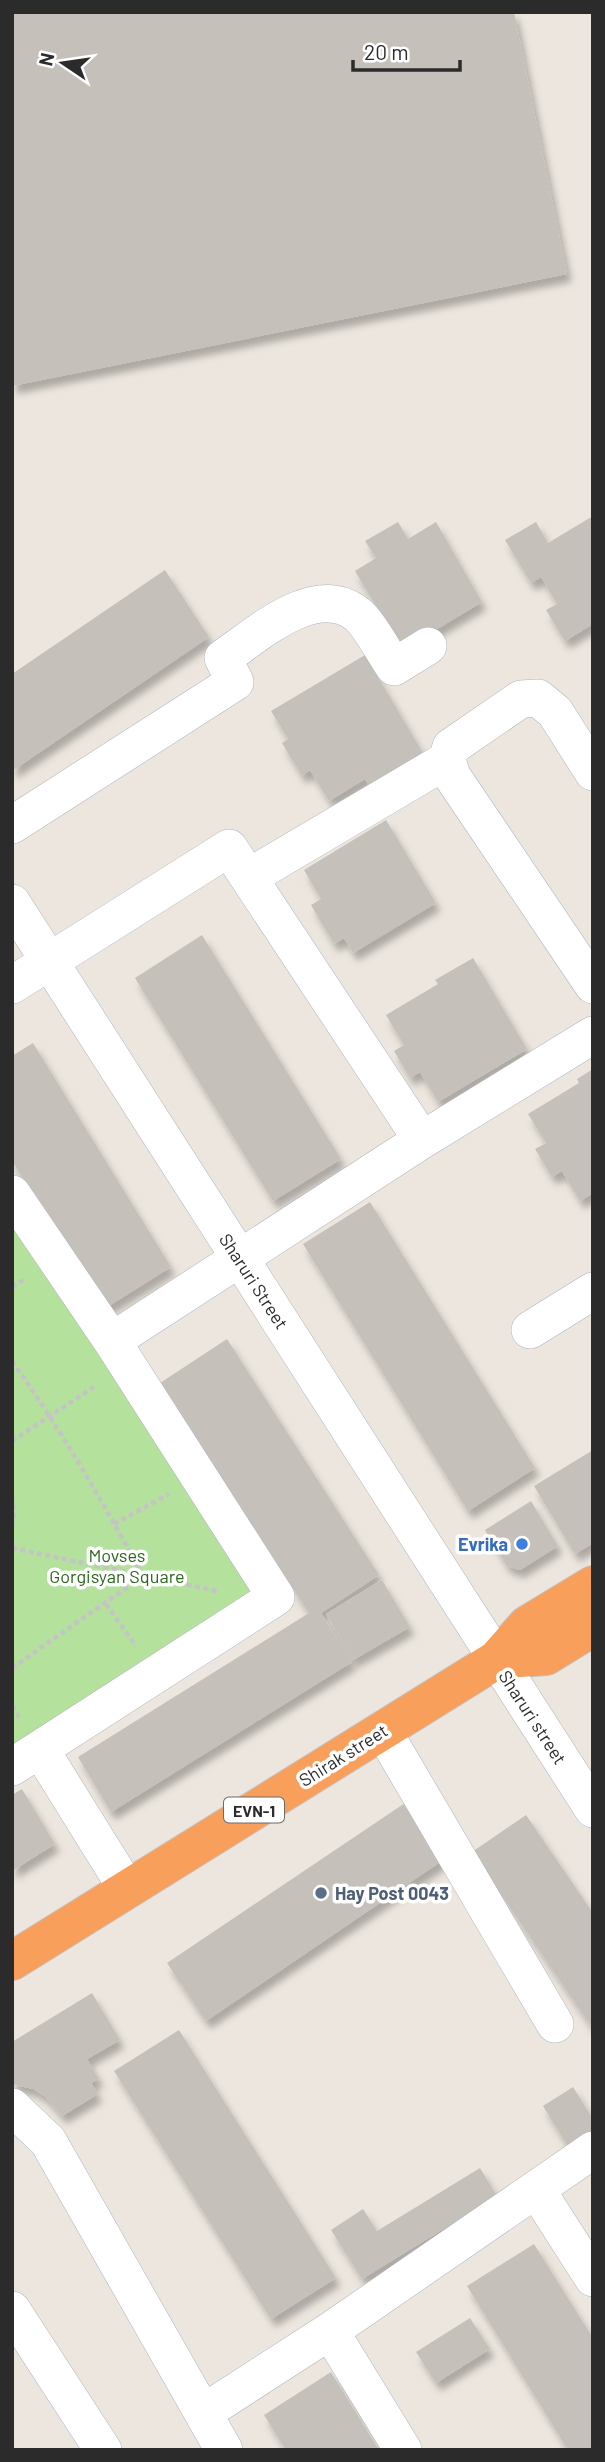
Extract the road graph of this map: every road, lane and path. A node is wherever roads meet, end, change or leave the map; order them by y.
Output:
1 (428, 646) dead end
2 (447, 760) junction
3 (593, 772) edge
4 (12, 825) edge
5 (249, 877) junction
6 (12, 903) edge
7 (49, 961) junction
8 (12, 985) edge
9 (593, 985) edge
10 (593, 1035) edge
11 (422, 1140) junction
12 (12, 1194) edge
13 (240, 1258) junction
14 (30, 1275) dead end
15 (12, 1287) edge
16 (593, 1291) edge
17 (530, 1330) dead end
18 (119, 1353) junction
19 (12, 1361) edge
20 (51, 1416) junction
21 (12, 1441) edge
22 (174, 1491) dead end
23 (12, 1496) edge
24 (114, 1524) junction
25 (12, 1525) edge
26 (12, 1548) edge
27 (143, 1576) junction
28 (593, 1585) edge
29 (230, 1594) dead end
30 (106, 1604) junction
31 (593, 1627) edge
32 (140, 1653) dead end
33 (496, 1660) junction
34 (12, 1668) edge
35 (383, 1731) junction
36 (26, 1758) edge
37 (593, 1809) edge
38 (127, 1889) junction
39 (12, 1961) edge
40 (555, 2024) dead end
41 (12, 2107) edge
42 (593, 2150) edge
43 (536, 2189) junction
44 (593, 2278) edge
45 (12, 2310) edge
46 (330, 2331) junction
47 (203, 2413) junction
48 (103, 2450) edge
49 (224, 2450) edge
50 (403, 2450) edge

1 - 4 street
2 - 3 street
2 - 5 street
2 - 9 street
5 - 7 street
5 - 11 street
6 - 7 street, Sharuri Street
7 - 8 street
7 - 13 street, Sharuri Street
10 - 11 street
11 - 13 street
12 - 18 street
13 - 18 street
13 - 33 street, Sharuri Street
14 - 15 path
16 - 17 street
18 - 20 path
18 - 36 street
19 - 20 path
20 - 21 path
20 - 24 path
22 - 24 path
23 - 25 path
24 - 27 path
26 - 27 path
27 - 29 path
27 - 30 path
28 - 33 highway, Shirak street / EVN-1
30 - 32 path
30 - 34 path
31 - 33 highway, Shirak street / EVN-1
33 - 35 highway, Shirak street / EVN-1
33 - 37 street, Sharuri street
35 - 38 highway, Shirak street / EVN-1
35 - 40 street
36 - 38 street
38 - 39 highway, Shirak street / EVN-1
41 - 47 street
42 - 43 street
43 - 44 street
43 - 46 street
45 - 48 street
46 - 47 street
46 - 50 street
47 - 49 street

